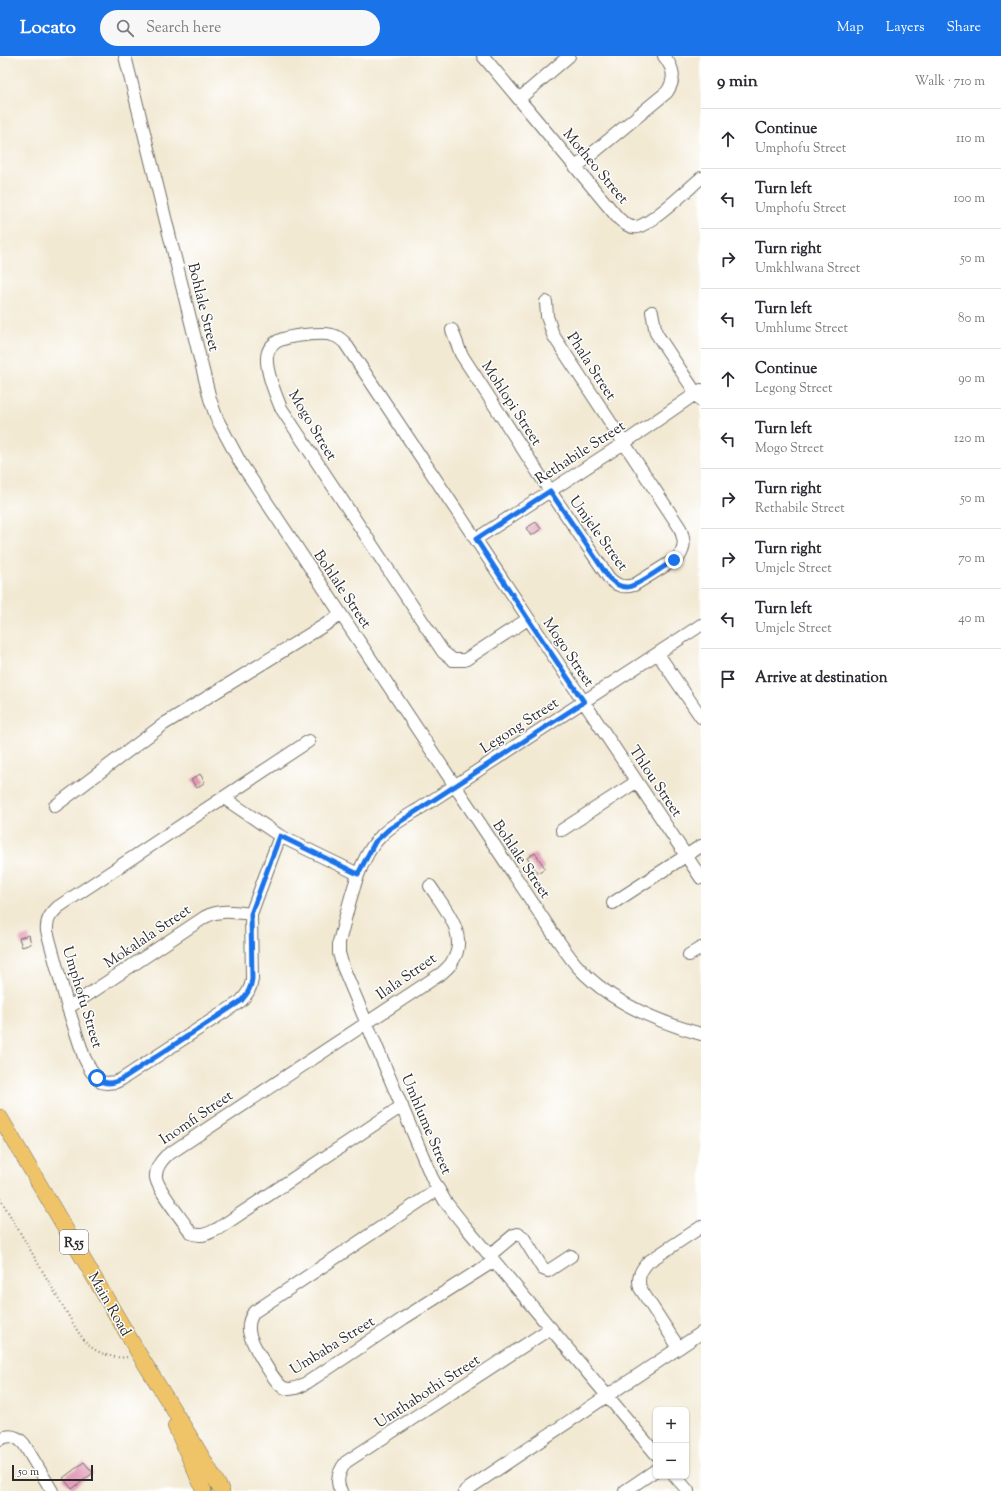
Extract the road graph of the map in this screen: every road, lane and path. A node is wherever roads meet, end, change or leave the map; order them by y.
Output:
1 (125, 56) edge
2 (483, 56) edge
3 (569, 56) edge
4 (664, 56) edge
5 (519, 98) junction
6 (576, 167) junction
7 (701, 178) edge
8 (546, 302) dead end
9 (652, 312) dead end
10 (452, 330) dead end
11 (699, 395) edge
12 (624, 443) junction
13 (550, 491) junction
14 (476, 539) junction
15 (341, 615) junction
16 (528, 619) junction
17 (701, 625) edge
18 (658, 654) junction
19 (584, 702) junction
20 (701, 717) edge
21 (309, 741) dead end
22 (636, 782) junction
23 (455, 786) junction
24 (224, 798) junction
25 (54, 806) dead end
26 (562, 830) dead end
27 (280, 836) junction
28 (701, 846) edge
29 (686, 856) junction
30 (358, 874) junction
31 (701, 878) edge
32 (430, 886) dead end
33 (613, 903) dead end
34 (251, 914) junction
35 (701, 948) edge
36 (689, 955) dead end
37 (68, 1008) junction
38 (367, 1022) junction
39 (701, 1034) edge
40 (402, 1106) junction
41 (0, 1117) edge
42 (437, 1190) junction
43 (0, 1198) edge
44 (701, 1227) edge
45 (571, 1256) dead end
46 (492, 1258) junction
47 (551, 1328) junction
48 (701, 1333) edge
49 (679, 1348) junction
50 (139, 1354) junction
51 (147, 1367) junction
52 (608, 1395) junction
53 (0, 1439) edge
54 (653, 1450) edge
55 (653, 1472) edge
56 (678, 1479) edge
57 (52, 1491) edge
58 (204, 1491) edge
59 (222, 1491) edge
60 (341, 1491) edge
61 (465, 1491) edge
62 (625, 1491) edge
63 (688, 1491) edge

1 - 15 street, Bohlale Street
2 - 5 street, Motheo Street
3 - 5 street
4 - 6 street
5 - 6 street, Motheo Street
6 - 7 street, Motheo Street
8 - 12 street, Phala Street
9 - 11 street
10 - 13 street, Mohlopi Street
11 - 12 street, Rethabile Street
12 - 13 street, Rethabile Street
12 - 13 street, Umjele Street
13 - 14 street, Rethabile Street
14 - 16 street, Mogo Street
14 - 16 street, Mogo Street
15 - 23 street, Bohlale Street
15 - 25 street
16 - 19 street, Mogo Street
17 - 18 street, Legong Street
18 - 19 street, Legong Street
18 - 20 street
19 - 22 street, Thlou Street
19 - 23 street, Legong Street
21 - 24 street, Umphofu Street
22 - 26 street
22 - 29 street, Thlou Street
23 - 30 street, Umhlume Street
23 - 39 street, Bohlale Street
24 - 27 street
24 - 37 street, Umphofu Street
27 - 30 street
27 - 34 street, Umphofu Street
28 - 29 street
29 - 31 street, Thlou Street
29 - 33 street
30 - 38 street, Umhlume Street
32 - 38 street, Ilala Street
34 - 37 street, Mokalala Street
34 - 37 street, Umphofu Street
35 - 36 street
38 - 40 street, Umhlume Street
38 - 40 street, Inomfi Street
40 - 42 street, Umhlume Street
41 - 50 main road, Main Road / R55
42 - 46 street, Umhlume Street
42 - 46 street, Umbaba Street
43 - 50 path
44 - 49 street
45 - 46 street, Umbaba Street
46 - 47 street, Umhlume Street
47 - 52 street, Umhlume Street
47 - 60 street, Umthabothi Street
48 - 49 street
49 - 52 street
50 - 51 main road, Main Road / R55
51 - 58 main road, Main Road / R55
51 - 59 main road, Main Road / R55
52 - 54 street, Umhlume Street
52 - 61 street
53 - 57 street
55 - 62 street
56 - 63 street

